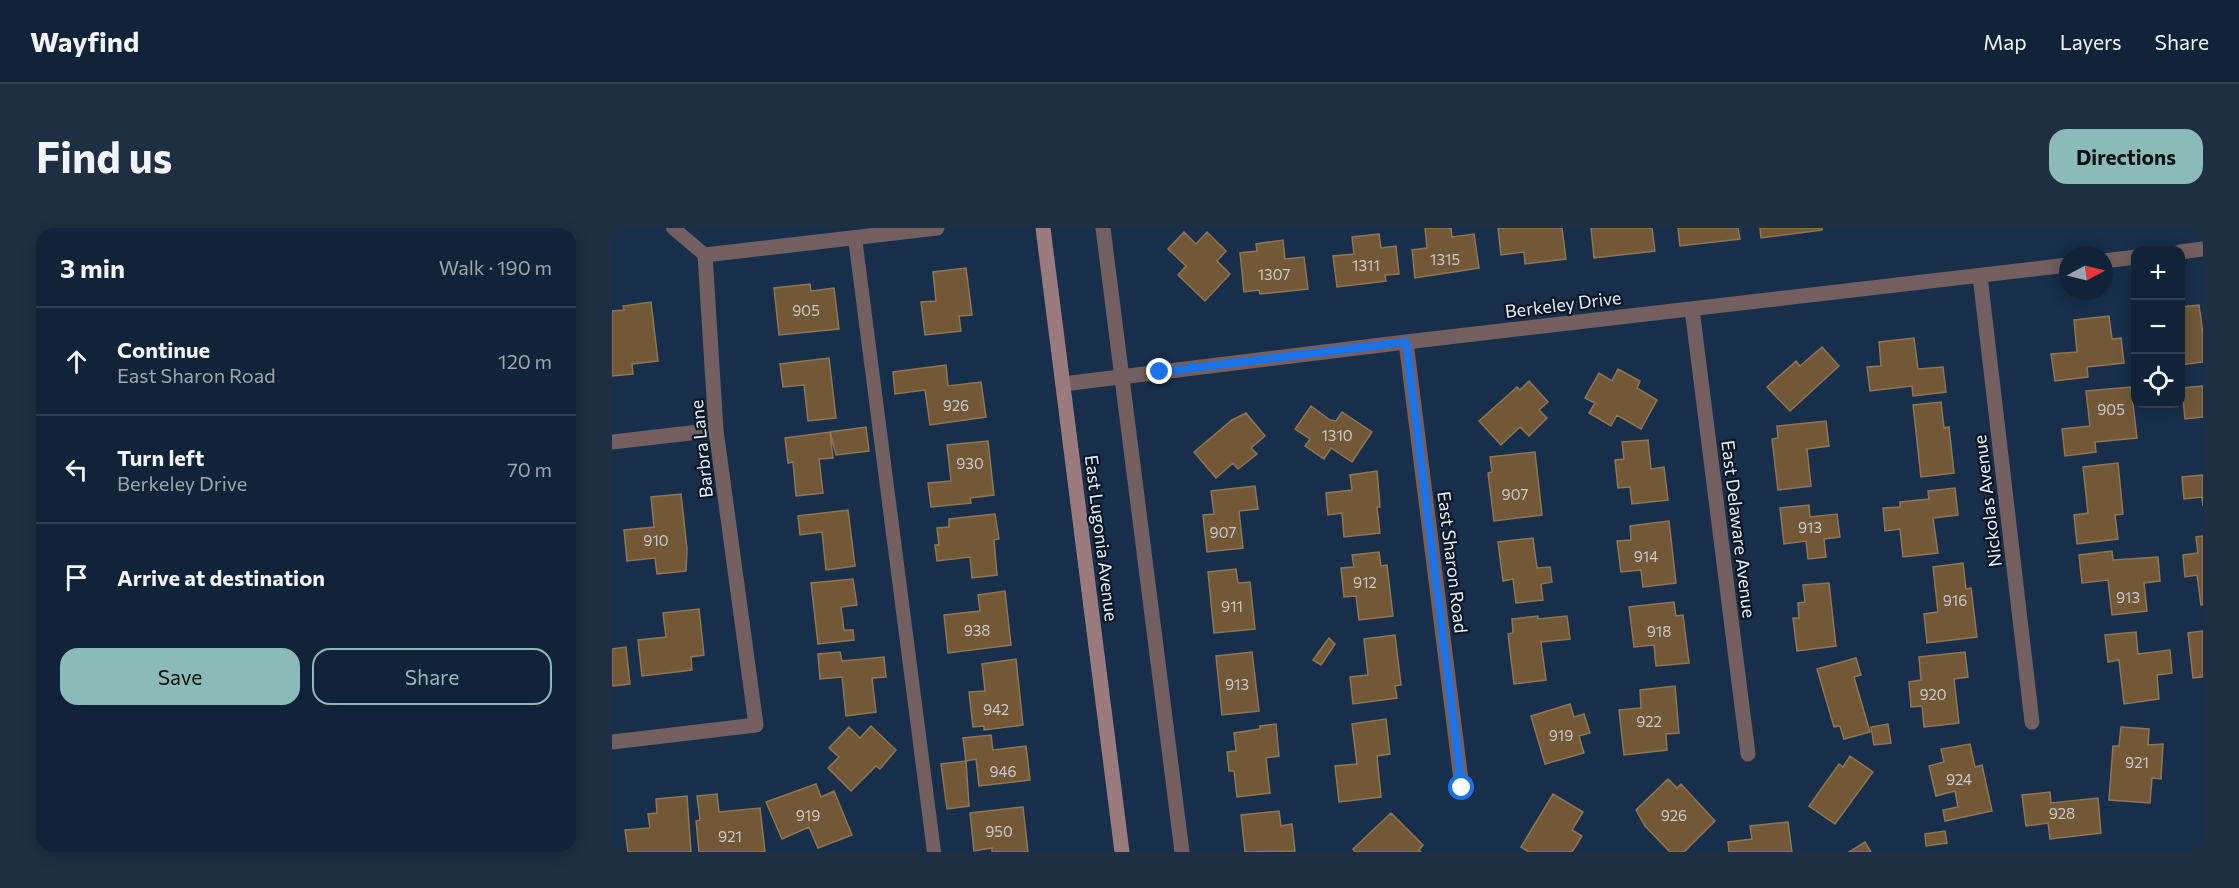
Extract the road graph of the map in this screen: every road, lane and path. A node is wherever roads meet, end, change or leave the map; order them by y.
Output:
1 (673, 228) edge
2 (937, 228) edge
3 (1043, 228) edge
4 (1103, 228) edge
5 (855, 238) junction
6 (2203, 249) edge
7 (2185, 251) edge
8 (705, 255) junction
9 (2131, 258) edge
10 (2113, 260) edge
11 (2059, 266) edge
12 (1980, 276) junction
13 (1692, 309) junction
14 (1406, 342) junction
15 (1122, 377) junction
16 (1063, 384) junction
17 (716, 429) junction
18 (612, 442) edge
19 (2032, 722) dead end
20 (612, 742) edge
21 (1748, 754) dead end
22 (1462, 788) dead end
23 (934, 852) edge
24 (1122, 852) edge
25 (1182, 852) edge

1 - 8 lane
2 - 5 street
3 - 16 main road, East Lugonia Avenue
4 - 15 street
5 - 8 street
5 - 23 lane
6 - 7 street
8 - 17 street, Barbra Lane
9 - 10 street
11 - 12 street, Berkeley Drive
12 - 13 street, Berkeley Drive
12 - 19 street, Nickolas Avenue
13 - 14 street, Berkeley Drive
13 - 21 street, East Delaware Avenue
14 - 15 street, Berkeley Drive
14 - 22 street, East Sharon Road
15 - 16 street, Berkeley Drive
15 - 25 street
16 - 24 main road, East Lugonia Avenue
17 - 18 street
17 - 20 street, Barbra Lane

